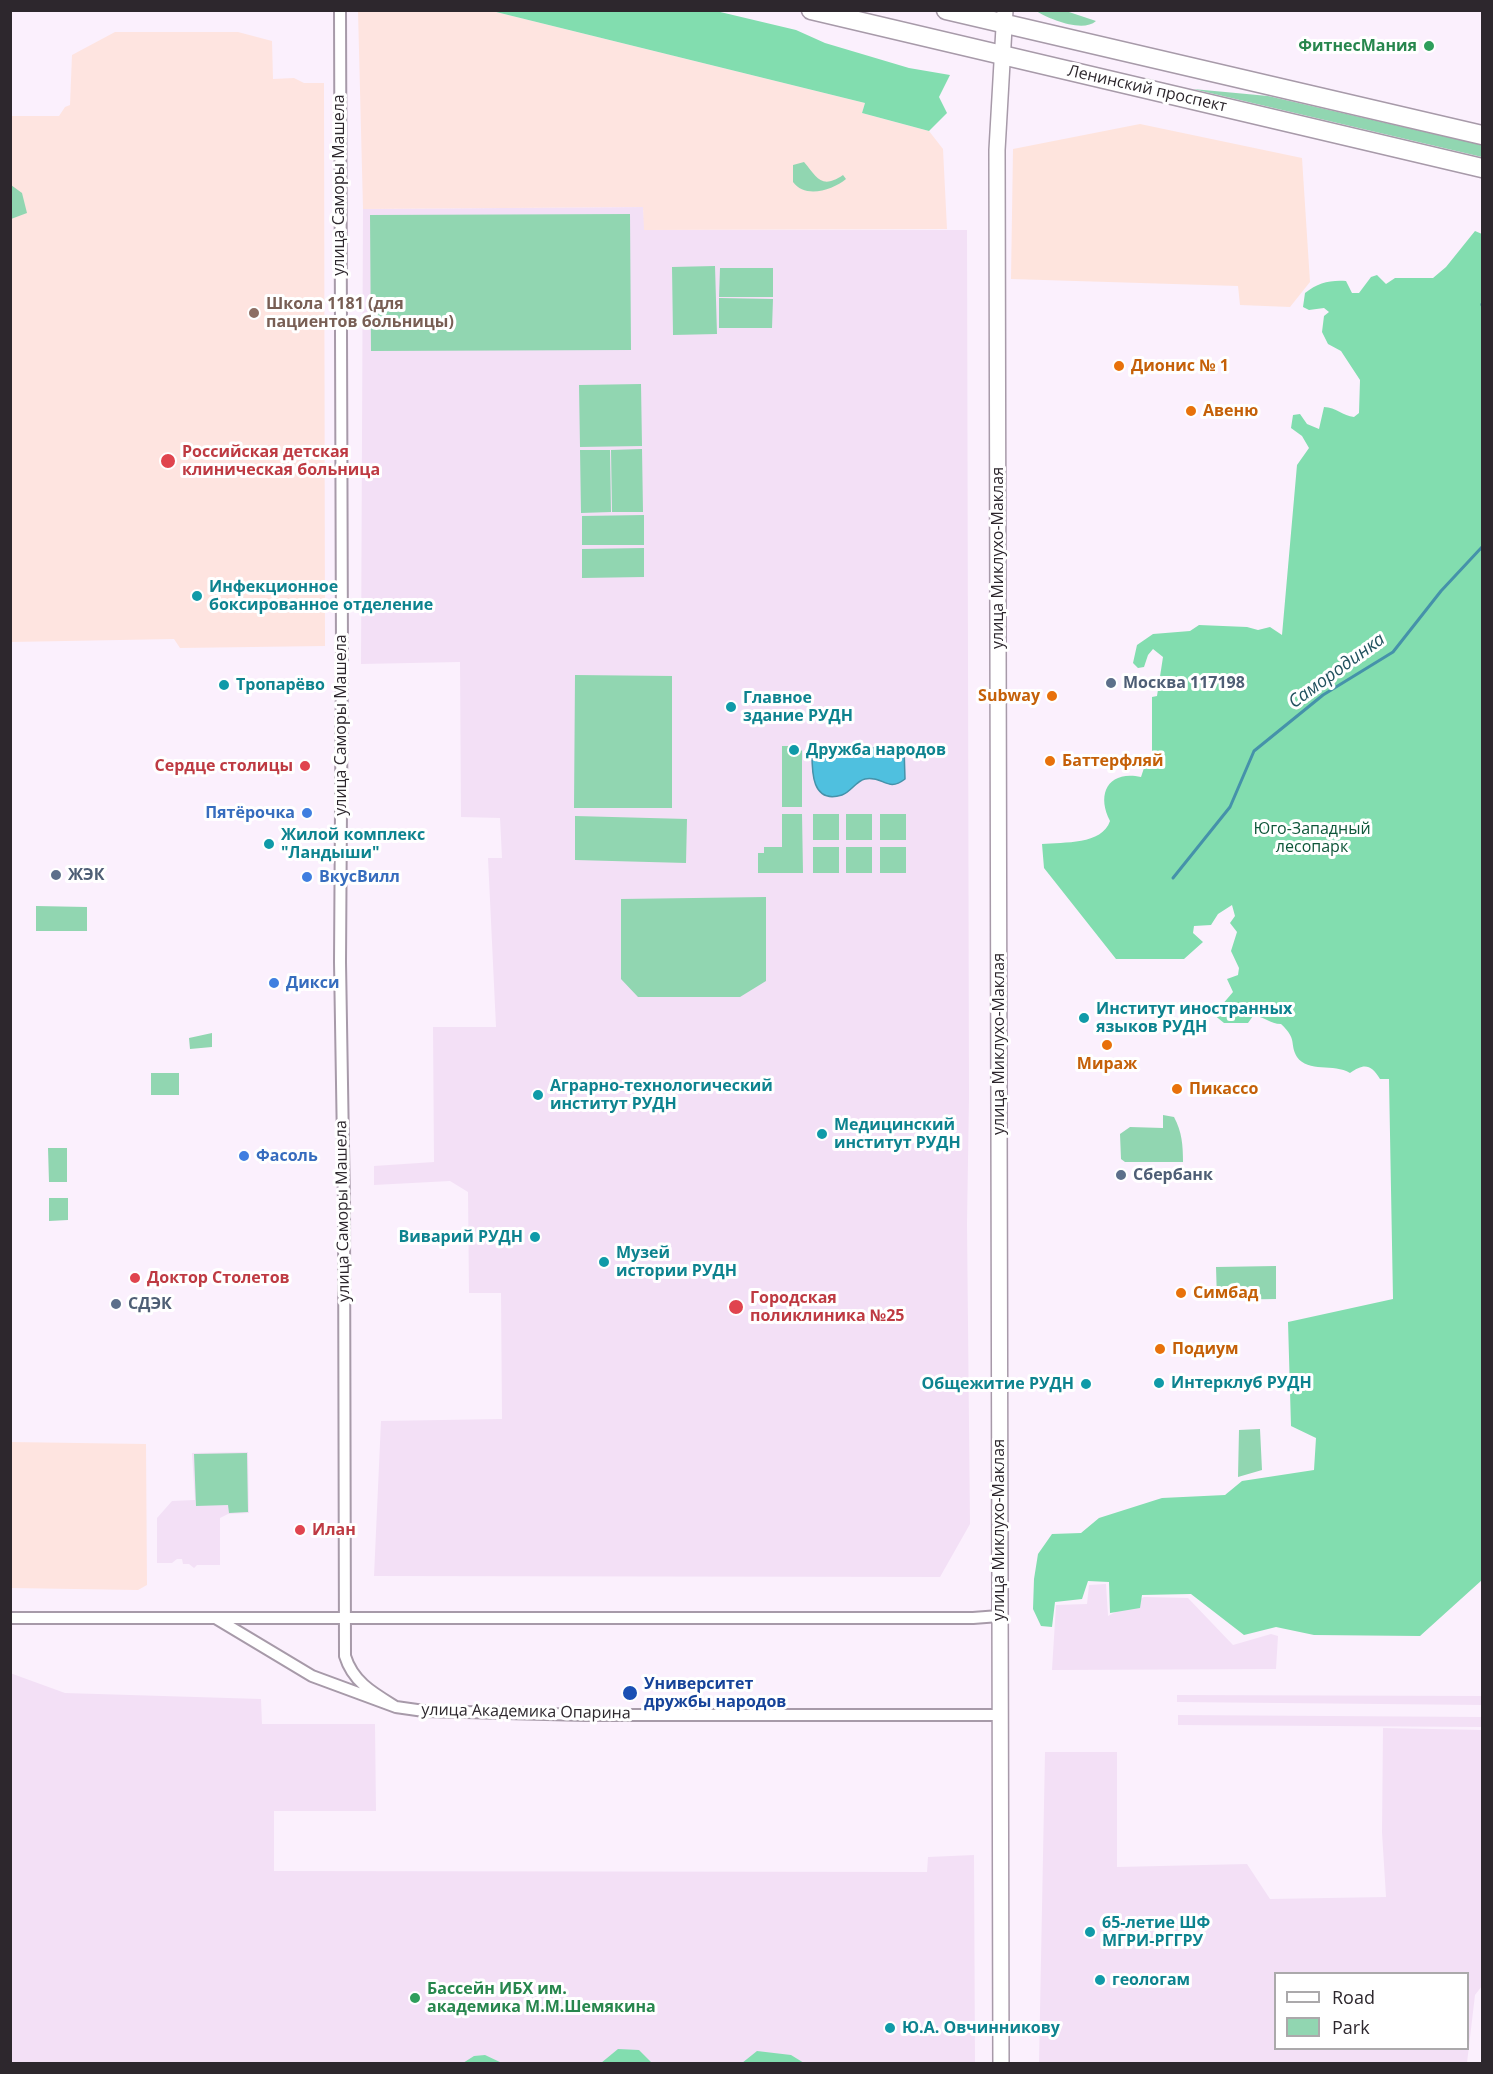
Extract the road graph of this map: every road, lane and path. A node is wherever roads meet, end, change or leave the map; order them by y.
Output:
1 (340, 10) edge
2 (811, 10) edge
3 (946, 10) edge
4 (1005, 18) edge
5 (1002, 56) junction
6 (1482, 135) edge
7 (1482, 168) edge
8 (999, 1616) junction
9 (10, 1618) edge
10 (217, 1619) junction
11 (345, 1620) junction
12 (396, 1707) junction
13 (1000, 1714) junction
14 (1001, 2064) edge

1 - 11 street, улица Саморы Машела
2 - 5 main road, Ленинский проспект
3 - 4 main road, Ленинский проспект
4 - 5 main road, улица Миклухо-Маклая
4 - 6 main road, Ленинский проспект
5 - 7 main road, Ленинский проспект
5 - 8 main road, улица Миклухо-Маклая
8 - 11 street
8 - 13 main road, улица Миклухо-Маклая
9 - 10 street
10 - 11 street
10 - 12 street, улица Академика Опарина
11 - 12 street, улица Саморы Машела
12 - 13 street, улица Академика Опарина
13 - 14 main road, улица Миклухо-Маклая

